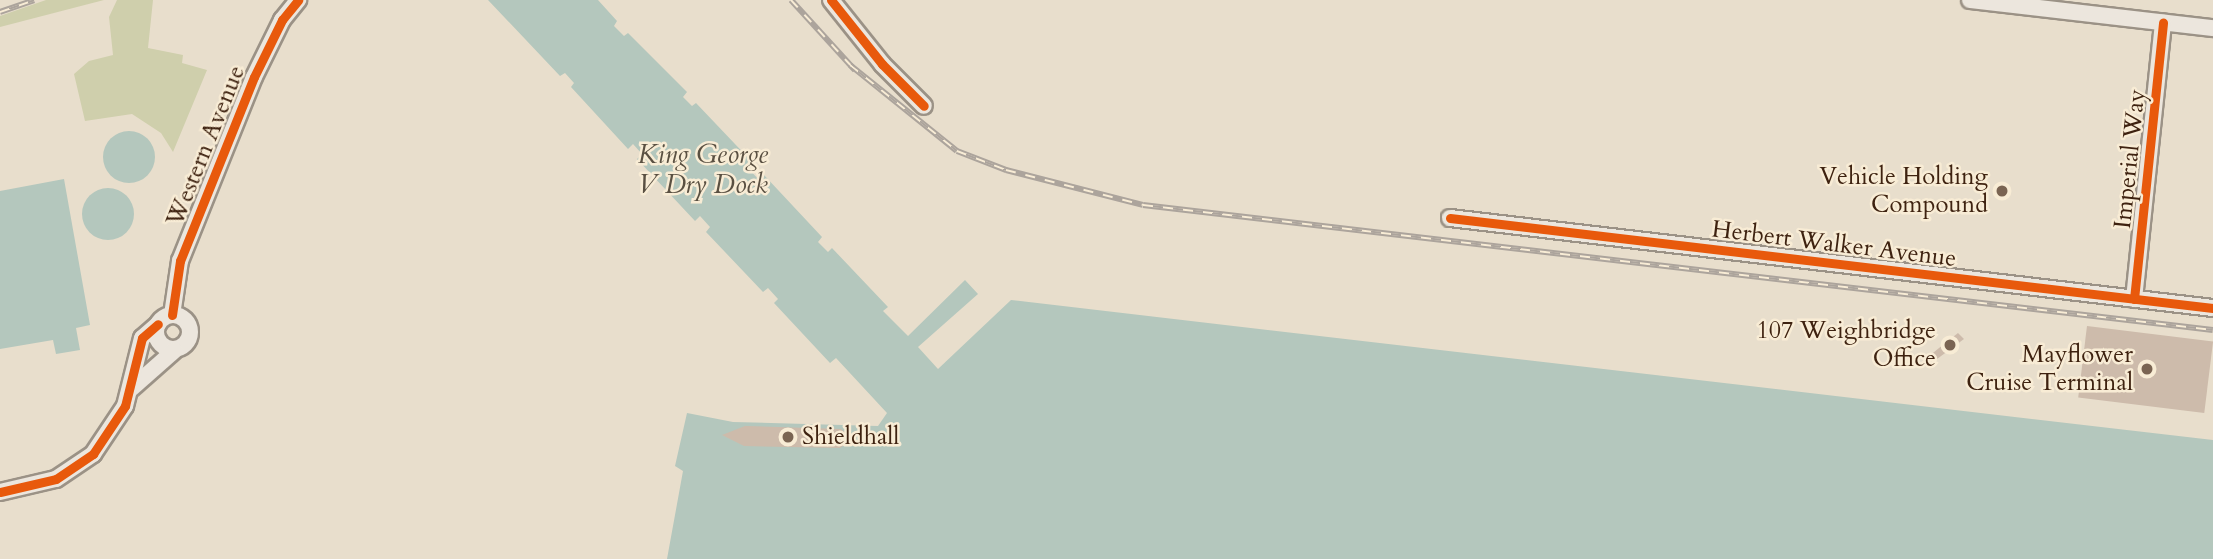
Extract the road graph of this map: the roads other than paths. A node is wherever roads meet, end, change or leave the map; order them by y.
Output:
1 (298, 0) edge
2 (831, 0) edge
3 (1970, 0) edge
4 (2163, 23) junction
5 (2213, 29) edge
6 (924, 106) dead end
7 (1450, 218) dead end
8 (2134, 299) junction
9 (2213, 308) edge
10 (172, 315) junction
11 (158, 324) junction
12 (176, 350) junction
13 (132, 388) junction
14 (0, 492) edge

1 - 10 street, Western Avenue
2 - 6 street
3 - 4 street
4 - 5 street
4 - 8 street, Imperial Way
7 - 8 street, Herbert Walker Avenue
8 - 9 street, Herbert Walker Avenue
10 - 11 street
10 - 12 street
11 - 12 street
11 - 13 street
12 - 13 street
13 - 14 street

